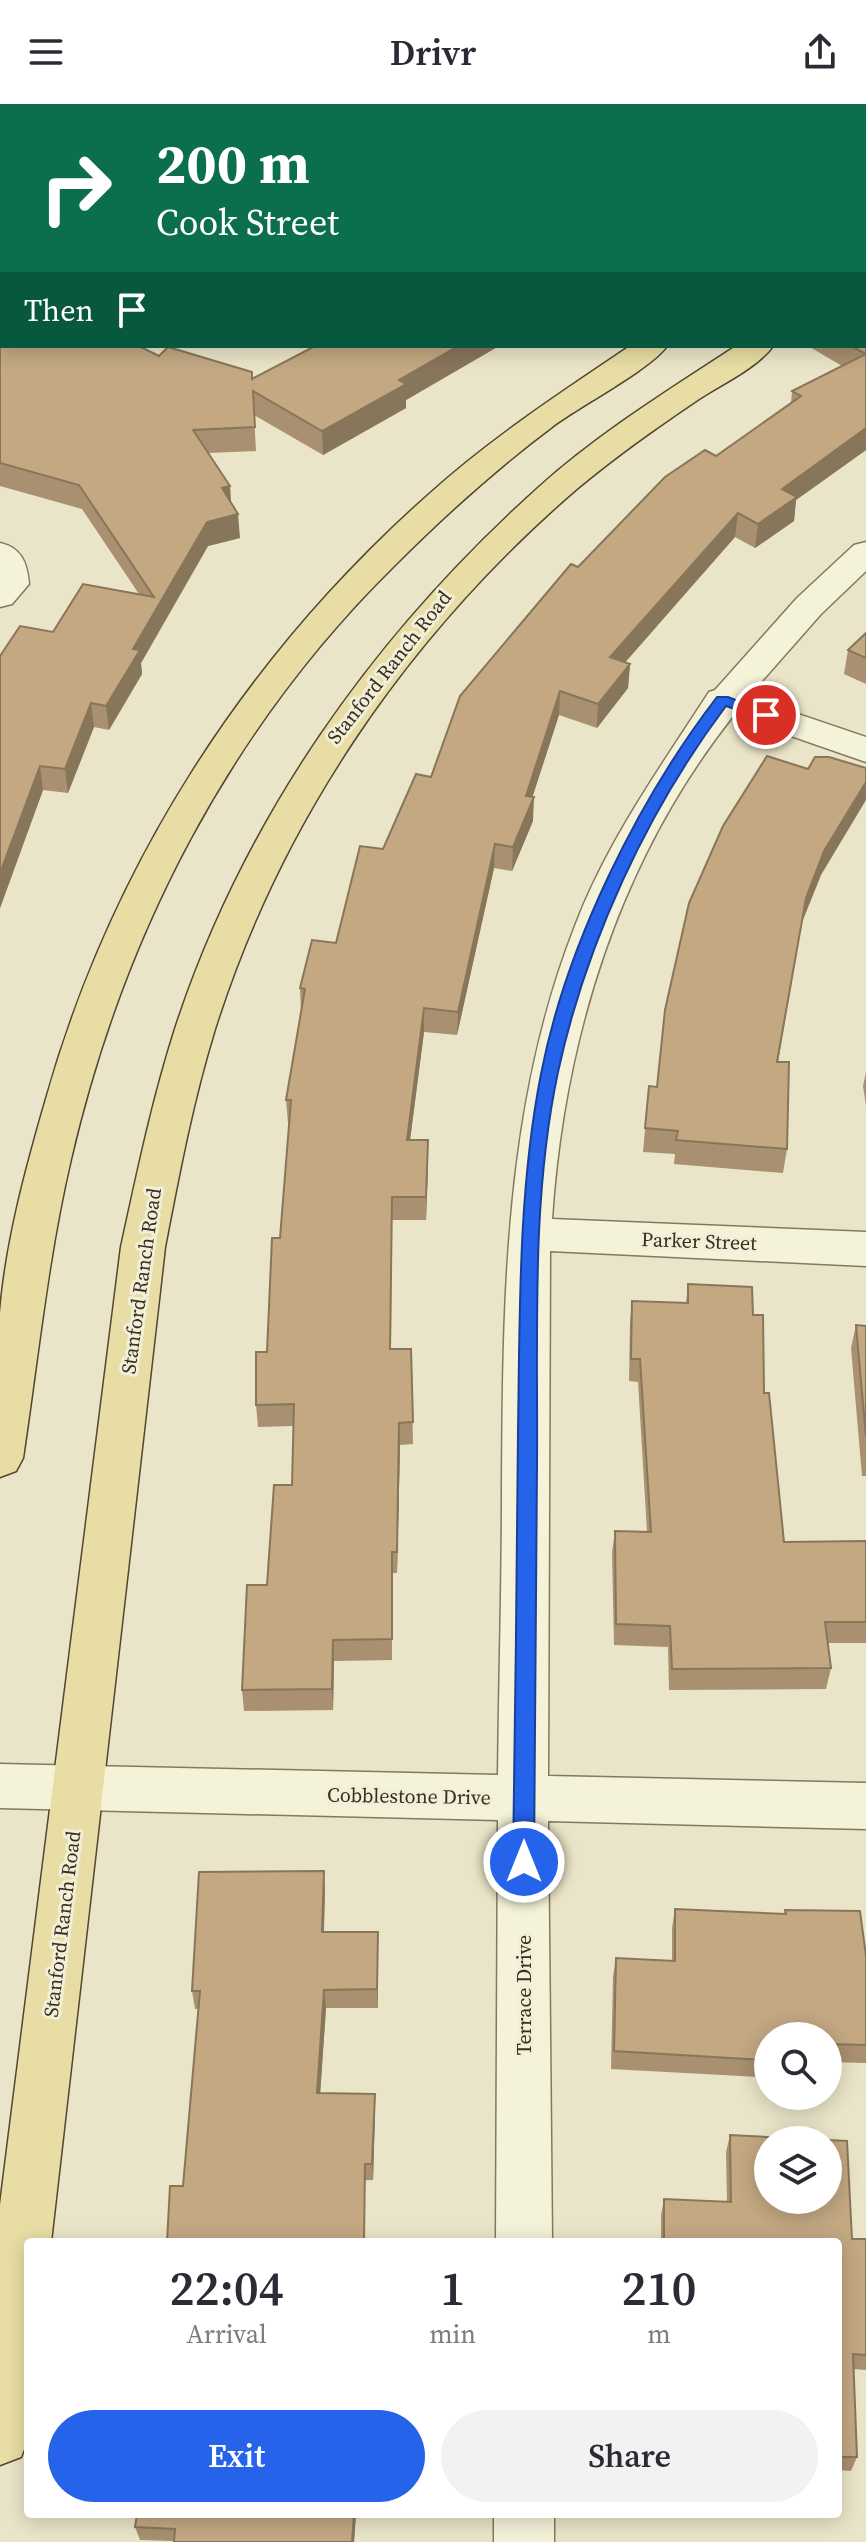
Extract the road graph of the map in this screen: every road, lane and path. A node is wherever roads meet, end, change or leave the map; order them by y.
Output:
1 (648, 348) edge
2 (754, 348) edge
3 (866, 552) edge
4 (0, 553) edge
5 (0, 596) edge
6 (722, 700) junction
7 (866, 750) edge
8 (531, 1234) junction
9 (866, 1249) edge
10 (0, 1458) edge
11 (0, 1786) edge
12 (78, 1788) junction
13 (524, 1798) junction
14 (866, 1806) edge
15 (524, 2238) edge
16 (0, 2436) edge
17 (524, 2518) edge
18 (524, 2542) edge

1 - 10 main road
2 - 12 main road, Stanford Ranch Road
3 - 6 street, Terrace Drive
4 - 5 street
6 - 7 street
6 - 8 street, Terrace Drive
8 - 9 street, Parker Street
8 - 13 street, Terrace Drive
11 - 12 street, Cobblestone Drive
12 - 13 street, Cobblestone Drive
12 - 16 main road, Stanford Ranch Road
13 - 14 street, Cobblestone Drive
13 - 15 street, Terrace Drive
17 - 18 street

